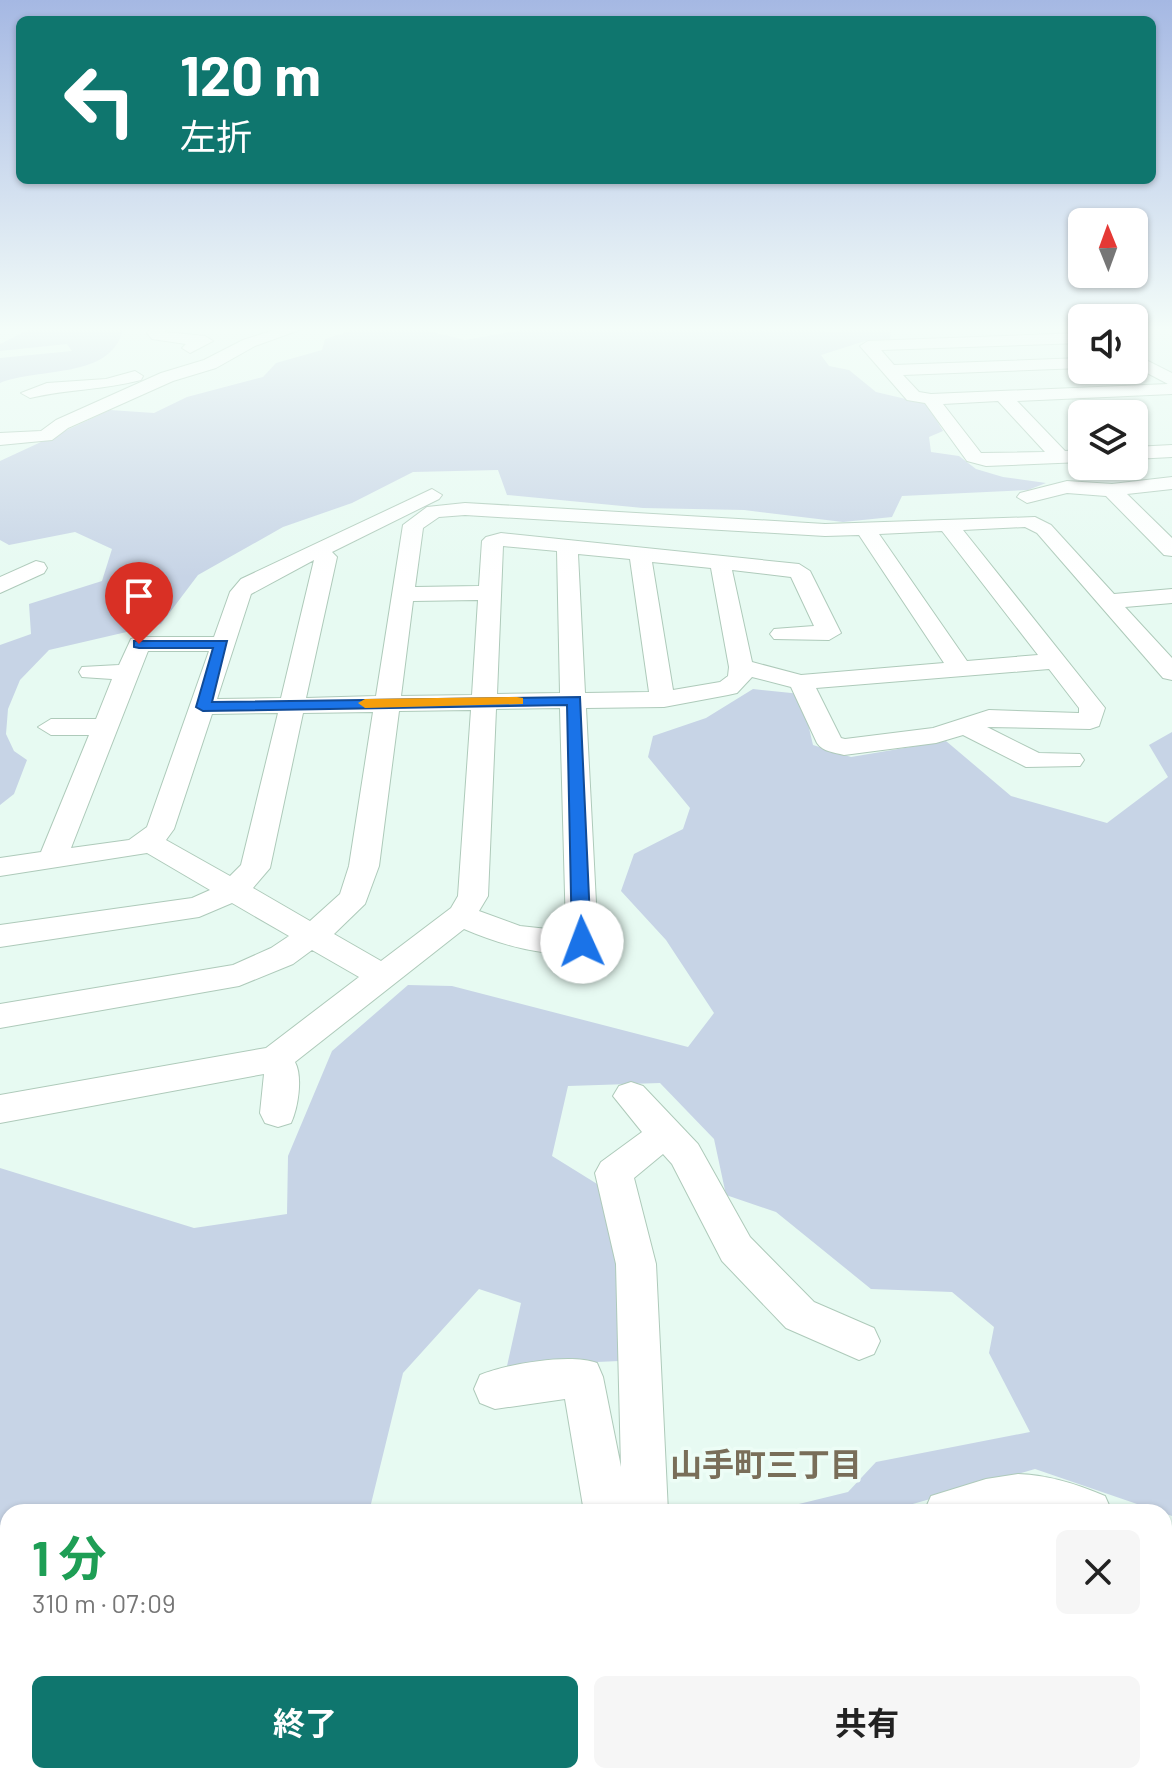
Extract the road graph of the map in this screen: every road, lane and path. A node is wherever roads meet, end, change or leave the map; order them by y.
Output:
1 (90, 411) edge
2 (940, 411) edge
3 (1017, 411) edge
4 (23, 438) junction
5 (0, 439) edge
6 (1172, 451) edge
7 (0, 452) edge
8 (1148, 452) edge
9 (1060, 457) junction
10 (1068, 457) edge
11 (1172, 483) edge
12 (442, 490) dead end
13 (1112, 490) junction
14 (1027, 497) dead end
15 (415, 512) junction
16 (949, 526) junction
17 (866, 530) junction
18 (567, 546) junction
19 (1172, 550) edge
20 (317, 552) junction
21 (640, 554) junction
22 (724, 564) junction
23 (36, 568) dead end
24 (0, 586) edge
25 (489, 593) junction
26 (404, 594) junction
27 (1172, 596) edge
28 (1111, 601) junction
29 (782, 634) dead end
30 (222, 644) junction
31 (1055, 661) junction
32 (741, 667) junction
33 (960, 669) junction
34 (91, 672) dead end
35 (128, 672) junction
36 (1172, 673) edge
37 (801, 682) junction
38 (664, 699) junction
39 (575, 700) junction
40 (482, 702) junction
41 (388, 703) junction
42 (293, 705) junction
43 (203, 707) junction
44 (965, 726) junction
45 (51, 727) dead end
46 (106, 727) junction
47 (1071, 760) dead end
48 (149, 842) junction
49 (52, 860) junction
50 (0, 867) edge
51 (234, 890) junction
52 (462, 915) junction
53 (313, 935) junction
54 (0, 936) edge
55 (381, 975) junction
56 (0, 1016) edge
57 (275, 1059) junction
58 (631, 1096) dead end
59 (0, 1109) edge
60 (278, 1113) dead end
61 (670, 1137) junction
62 (859, 1341) dead end
63 (495, 1389) dead end
64 (606, 1504) edge
65 (645, 1504) edge
66 (975, 1504) edge
67 (1069, 1504) edge

1 - 4 street
2 - 9 street
3 - 9 street
4 - 5 street
4 - 7 street
6 - 8 street
9 - 10 street
11 - 13 street
12 - 15 street
13 - 14 street
13 - 19 street
15 - 17 street
15 - 20 street
15 - 26 street
16 - 17 street
16 - 28 street
16 - 31 street
17 - 33 street
18 - 21 street
18 - 25 street
18 - 39 street
20 - 30 street
20 - 42 street
21 - 22 street
21 - 38 street
22 - 29 street
22 - 32 street
23 - 24 street
25 - 26 street
25 - 40 street
26 - 41 street
27 - 28 street
28 - 36 street
30 - 35 street
30 - 43 street
31 - 33 street
31 - 44 street
32 - 37 street
32 - 38 street
33 - 37 street
34 - 35 street
35 - 46 street
37 - 44 street
38 - 39 street
39 - 40 street
39 - 52 street
40 - 41 street
40 - 52 street
41 - 42 street
41 - 53 street
42 - 43 street
42 - 51 street
43 - 48 street
44 - 47 street
45 - 46 street
46 - 49 street
48 - 49 street
48 - 51 street
49 - 50 street
51 - 53 street
51 - 54 street
52 - 55 street
53 - 55 street
53 - 56 street
55 - 57 street
57 - 59 street
57 - 60 street
58 - 61 street
61 - 62 street
61 - 65 street
63 - 64 street
66 - 67 street

